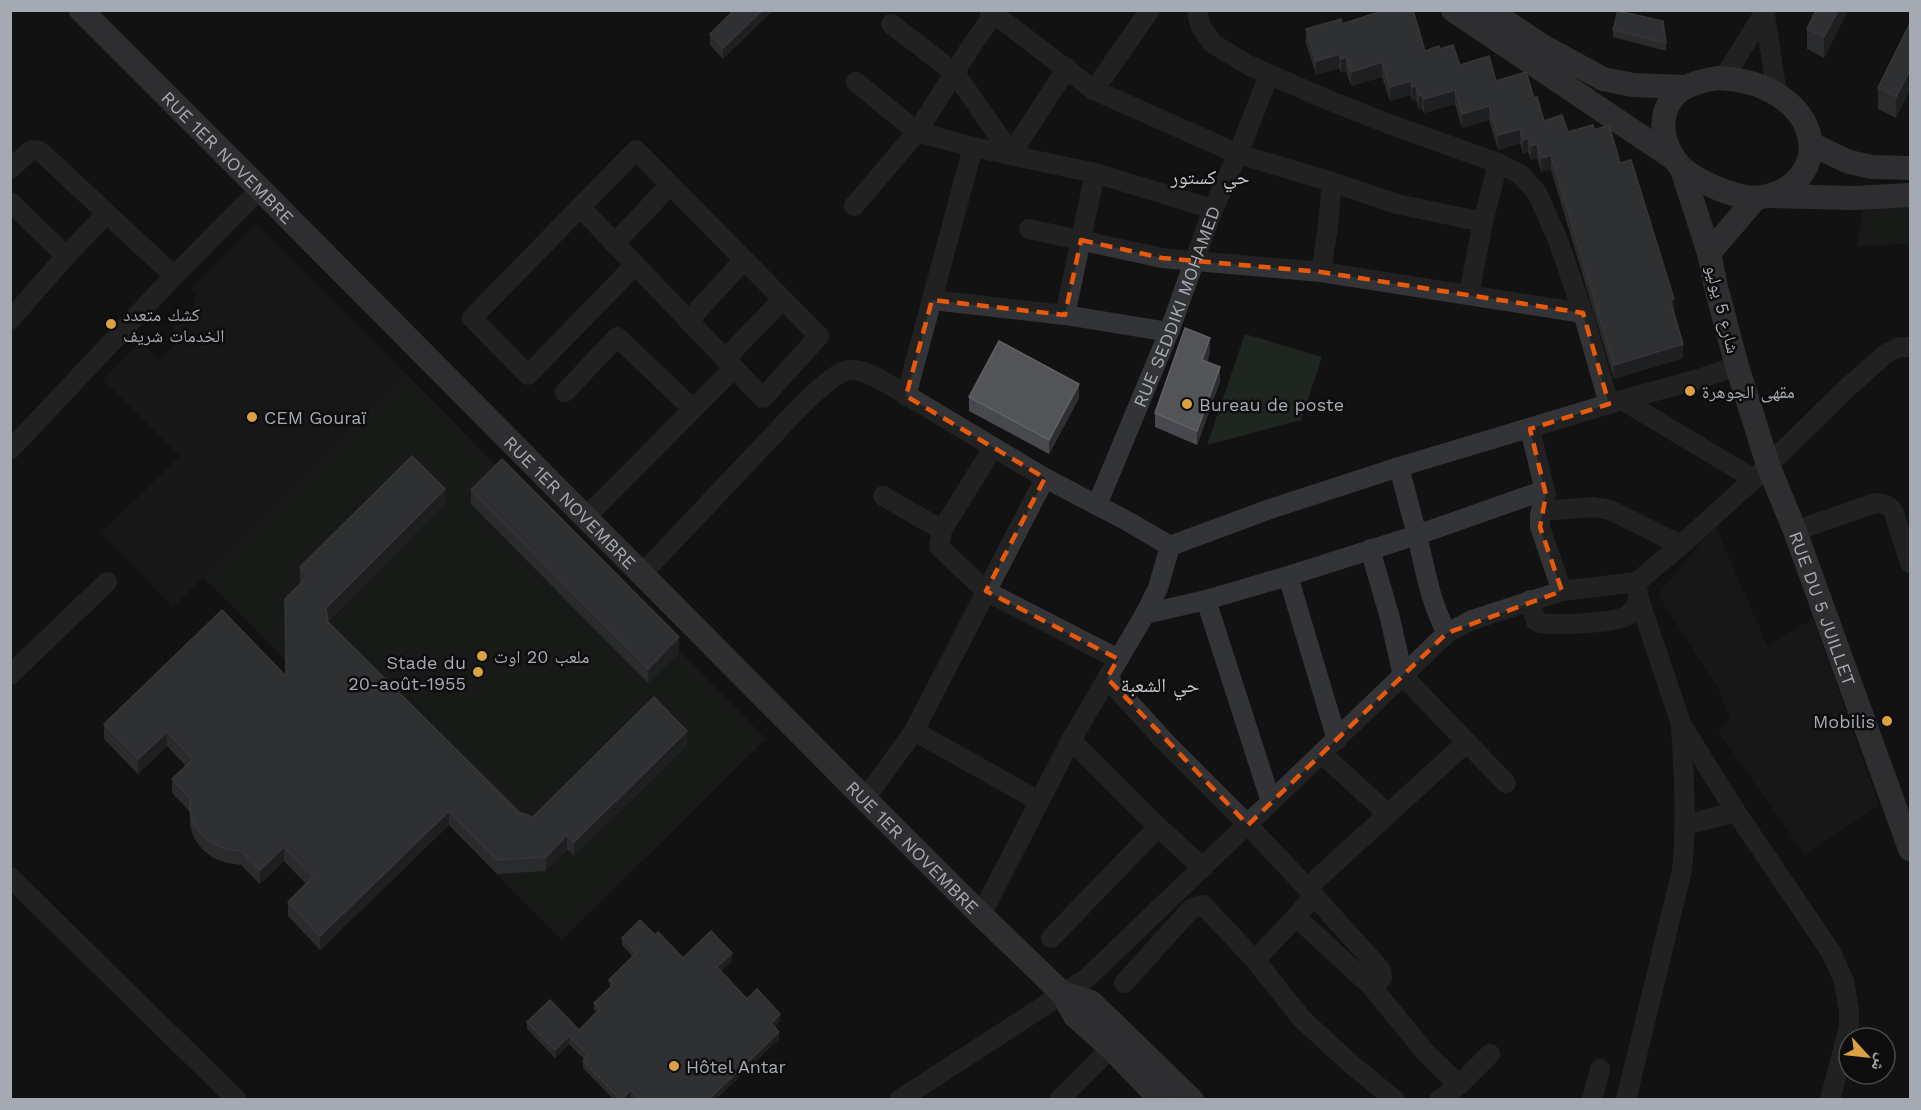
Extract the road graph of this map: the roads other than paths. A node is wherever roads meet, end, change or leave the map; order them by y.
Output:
1 (81, 10) edge
2 (1197, 10) edge
3 (1454, 10) edge
4 (1489, 10) edge
5 (993, 12) edge
6 (1142, 13) edge
7 (1765, 13) edge
8 (891, 24) dead end
9 (1067, 68) junction
10 (954, 74) junction
11 (1269, 75) junction
12 (1723, 79) junction
13 (856, 82) dead end
14 (1685, 87) junction
15 (1094, 90) junction
16 (1777, 94) junction
17 (917, 132) junction
18 (1811, 144) junction
19 (973, 147) junction
20 (1011, 154) junction
21 (1238, 154) junction
22 (1498, 163) junction
23 (1678, 164) junction
24 (1911, 168) edge
25 (10, 169) edge
26 (1095, 173) junction
27 (1332, 182) junction
28 (670, 185) junction
29 (260, 189) junction
30 (1911, 195) edge
31 (1763, 197) junction
32 (10, 202) edge
33 (854, 206) dead end
34 (580, 207) junction
35 (1213, 209) junction
36 (106, 214) junction
37 (1484, 222) junction
38 (1029, 229) dead end
39 (1081, 240) junction
40 (614, 244) junction
41 (1709, 253) junction
42 (66, 256) junction
43 (744, 260) junction
44 (1195, 261) junction
45 (634, 266) junction
46 (1321, 272) junction
47 (174, 276) junction
48 (1469, 294) junction
49 (783, 299) junction
50 (932, 300) junction
51 (1583, 314) junction
52 (1065, 315) junction
53 (10, 320) edge
54 (688, 321) junction
55 (1169, 332) junction
56 (1911, 347) edge
57 (729, 363) junction
58 (1737, 366) junction
59 (565, 392) dead end
60 (906, 396) junction
61 (1616, 402) junction
62 (693, 410) junction
63 (1530, 429) junction
64 (11, 448) edge
65 (993, 448) junction
66 (1399, 467) junction
67 (1761, 472) junction
68 (1045, 478) junction
69 (1545, 490) junction
70 (883, 496) dead end
71 (1097, 505) junction
72 (1541, 511) junction
73 (585, 518) junction
74 (942, 530) junction
75 (1795, 531) junction
76 (1417, 535) junction
77 (1681, 544) junction
78 (1170, 546) junction
79 (1370, 549) junction
80 (1911, 563) edge
81 (641, 575) junction
82 (1288, 576) junction
83 (107, 582) dead end
84 (1638, 590) junction
85 (986, 591) junction
86 (1562, 591) junction
87 (1206, 600) junction
88 (1530, 600) junction
89 (1144, 614) junction
90 (1447, 633) junction
91 (1118, 659) junction
92 (10, 675) edge
93 (1403, 676) junction
94 (1107, 678) junction
95 (1681, 724) junction
96 (914, 731) junction
97 (1071, 740) junction
98 (1337, 740) junction
99 (1467, 742) junction
100 (1322, 754) junction
101 (1506, 783) dead end
102 (865, 799) junction
103 (1039, 801) junction
104 (1271, 802) junction
105 (1736, 812) junction
106 (1388, 814) junction
107 (1248, 825) junction
108 (1685, 825) junction
109 (1158, 827) junction
110 (1911, 849) edge
111 (1203, 868) junction
112 (10, 876) edge
113 (1310, 892) junction
114 (981, 915) junction
115 (1296, 917) junction
116 (1051, 938) dead end
117 (1255, 960) junction
118 (1124, 983) dead end
119 (1372, 987) junction
120 (1062, 993) junction
121 (1111, 1048) junction
122 (1491, 1054) dead end
123 (1600, 1069) dead end
124 (1459, 1085) junction
125 (237, 1100) edge
126 (899, 1100) edge
127 (1059, 1100) edge
128 (1161, 1100) edge
129 (1192, 1100) edge
130 (1395, 1100) edge
131 (1439, 1100) edge
132 (1593, 1100) edge
133 (1626, 1100) edge
134 (1830, 1100) edge

1 - 29 main road, RUE 1ER NOVEMBRE
2 - 11 street
3 - 23 main road
4 - 14 main road
5 - 9 street
5 - 10 street
6 - 15 street
7 - 12 street
7 - 16 street
8 - 10 street
9 - 15 street
9 - 20 street
10 - 17 street
10 - 20 street
11 - 21 street, RUE SEDDIKI MOHAMED
11 - 22 street
12 - 14 main road
12 - 16 main road
13 - 17 street
14 - 23 main road
15 - 21 street
16 - 18 main road
17 - 19 street
17 - 33 street
18 - 24 main road
18 - 31 main road
19 - 20 street
19 - 50 street
20 - 26 street
21 - 27 street
21 - 35 street, RUE SEDDIKI MOHAMED
22 - 37 street
22 - 51 street
23 - 31 main road
23 - 41 main road, شارع 5 يوليو
25 - 36 street
26 - 35 street
26 - 39 street
27 - 37 street
27 - 46 street
28 - 34 street
28 - 40 street
28 - 43 street
29 - 47 street
29 - 73 main road, RUE 1ER NOVEMBRE
30 - 31 main road
31 - 41 main road, شارع 5 يوليو
32 - 42 street
34 - 40 street
34 - 45 street
35 - 44 street, RUE SEDDIKI MOHAMED
36 - 42 street
36 - 47 street
37 - 48 street
38 - 39 street
39 - 44 street
39 - 52 street
40 - 45 street
41 - 58 main road, شارع 5 يوليو
42 - 53 street
43 - 49 street
43 - 54 street
44 - 46 street
44 - 55 street, RUE SEDDIKI MOHAMED
45 - 54 street
46 - 48 street
47 - 64 street
48 - 51 street
49 - 57 street
49 - 57 street
50 - 52 street
50 - 60 street
51 - 61 street
52 - 55 street
54 - 57 street
55 - 71 street, RUE SEDDIKI MOHAMED
56 - 67 street
57 - 62 street
58 - 61 street
58 - 67 main road, RUE DU 5 JUILLET
59 - 62 street
60 - 65 street
60 - 81 street
61 - 63 street
61 - 67 street
62 - 73 street
63 - 66 street
63 - 69 street
65 - 68 street
65 - 74 street
66 - 76 street
66 - 78 street
67 - 75 main road, RUE DU 5 JUILLET
67 - 77 street
68 - 71 street
68 - 85 street
69 - 72 street
69 - 76 street
70 - 74 street
71 - 78 street
72 - 77 street
72 - 86 street
73 - 81 main road, RUE 1ER NOVEMBRE
74 - 85 street
75 - 80 street
75 - 110 main road, RUE DU 5 JUILLET
76 - 79 street
76 - 90 street
77 - 84 street
78 - 89 street
79 - 82 street
79 - 93 street
81 - 102 main road, RUE 1ER NOVEMBRE
82 - 87 street
82 - 98 street
83 - 92 street
84 - 86 street
84 - 88 street
84 - 95 street
85 - 91 street
85 - 96 street
86 - 88 street
87 - 89 street
87 - 104 street
88 - 90 street
89 - 91 street
90 - 93 street
91 - 94 street
93 - 98 street
93 - 99 street
94 - 97 street
94 - 107 street
95 - 105 street
95 - 108 street
96 - 102 street
96 - 103 street
97 - 103 street
97 - 109 street
98 - 100 street
99 - 101 street
99 - 106 street
100 - 104 street
100 - 106 street
102 - 114 main road, RUE 1ER NOVEMBRE
103 - 114 street
104 - 107 street
105 - 108 street
105 - 134 street
106 - 113 street
107 - 111 street
107 - 113 street
108 - 133 street
109 - 111 street
109 - 116 street
111 - 120 street
112 - 125 street
113 - 115 street
113 - 119 street
114 - 120 main road, RUE 1ER NOVEMBRE
115 - 117 street
115 - 119 street
117 - 118 street
117 - 130 street
119 - 124 street
120 - 121 main road, RUE 1ER NOVEMBRE
120 - 126 street
120 - 129 main road, RUE 1ER NOVEMBRE
121 - 127 street
121 - 128 main road, RUE 1ER NOVEMBRE
122 - 124 street
123 - 132 street
124 - 131 street

